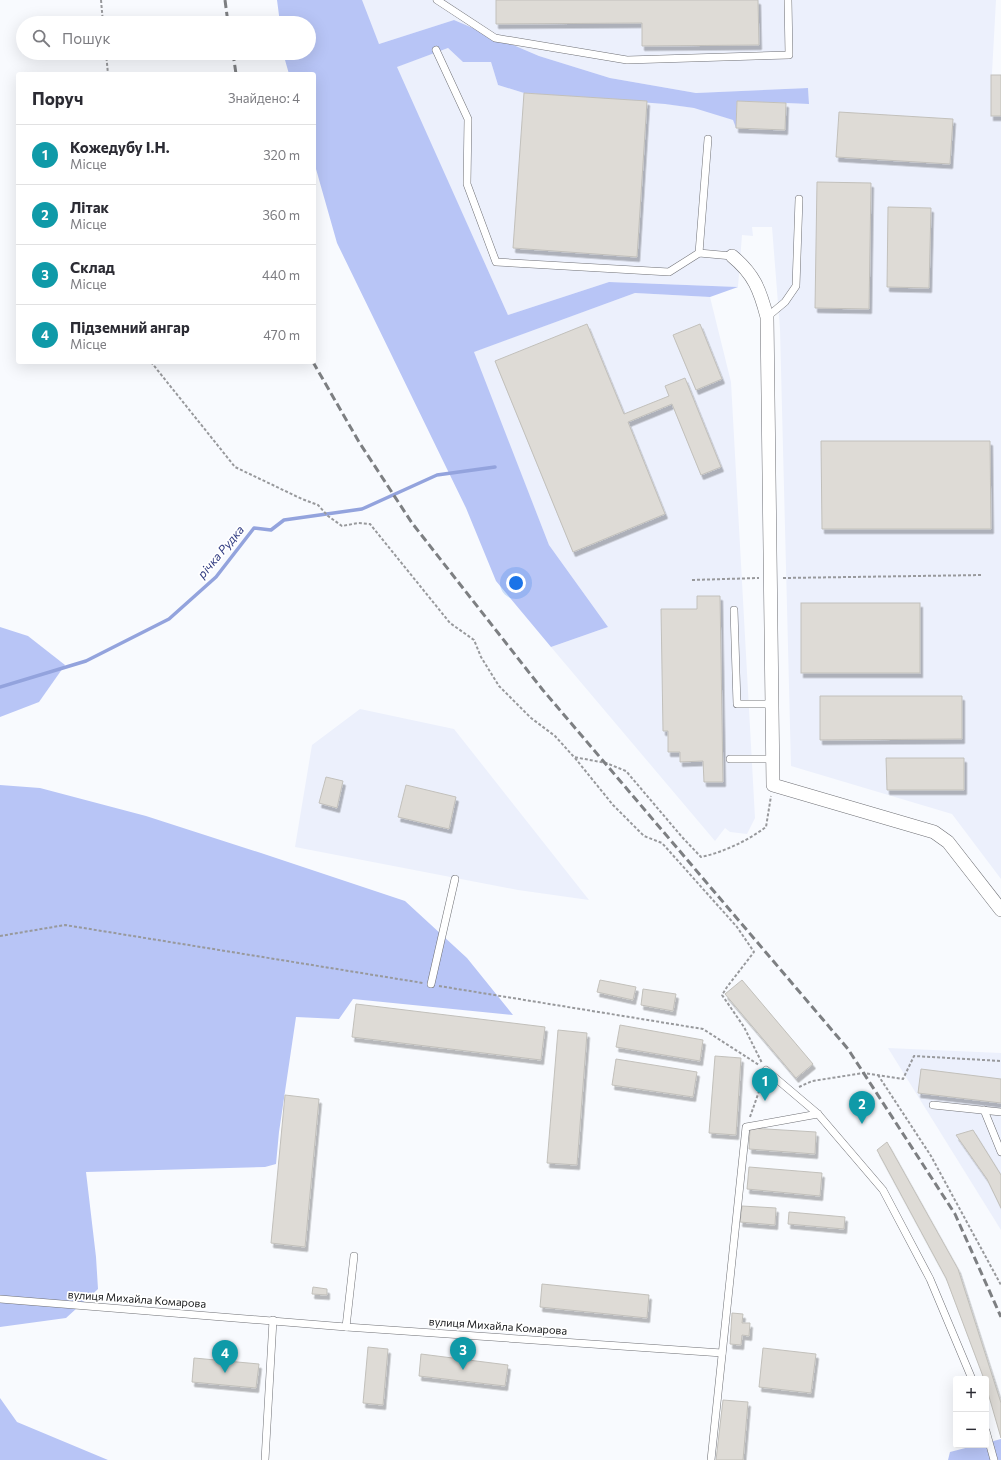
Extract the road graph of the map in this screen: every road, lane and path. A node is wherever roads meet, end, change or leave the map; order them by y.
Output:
1 (101, 0) edge
2 (437, 0) edge
3 (788, 0) edge
4 (102, 16) edge
5 (436, 50) dead end
6 (107, 60) edge
7 (108, 72) edge
8 (708, 139) dead end
9 (799, 200) dead end
10 (699, 253) junction
11 (732, 256) joint
12 (767, 317) junction
13 (154, 364) edge
14 (983, 576) dead end
15 (762, 578) dead end
16 (777, 578) dead end
17 (692, 580) dead end
18 (734, 610) dead end
19 (772, 704) junction
20 (574, 757) junction
21 (730, 759) dead end
22 (772, 759) junction
23 (773, 785) junction
24 (455, 879) dead end
25 (1001, 910) edge
26 (0, 936) edge
27 (431, 984) junction
28 (1001, 1061) edge
29 (766, 1070) junction
30 (878, 1075) junction
31 (790, 1090) junction
32 (933, 1105) dead end
33 (984, 1110) junction
34 (1001, 1112) edge
35 (818, 1114) junction
36 (746, 1127) junction
37 (1001, 1152) edge
38 (354, 1256) dead end
39 (1001, 1285) edge
40 (0, 1299) edge
41 (273, 1320) junction
42 (346, 1327) junction
43 (722, 1353) junction
44 (971, 1376) edge
45 (989, 1442) edge
46 (265, 1460) edge
47 (711, 1460) edge
48 (994, 1460) edge

1 - 4 path
2 - 3 lane
5 - 10 lane
6 - 7 path
8 - 10 lane
9 - 12 lane
10 - 11 lane
11 - 12 street
12 - 19 street
13 - 20 path
14 - 16 path
15 - 17 path
18 - 19 lane
19 - 22 street
20 - 23 path
20 - 29 path
21 - 22 lane
22 - 23 street
23 - 25 street
24 - 27 lane
26 - 27 path
27 - 29 path
28 - 30 path
29 - 31 lane
29 - 36 path
30 - 31 path
30 - 39 path
31 - 35 lane
32 - 33 lane
33 - 34 lane
33 - 37 lane
35 - 36 lane
35 - 44 lane
36 - 43 lane
38 - 42 lane
40 - 41 lane, вулиця Михайла Комарова
41 - 42 lane, вулиця Михайла Комарова
41 - 46 lane
42 - 43 lane, вулиця Михайла Комарова
43 - 47 lane
45 - 48 lane

